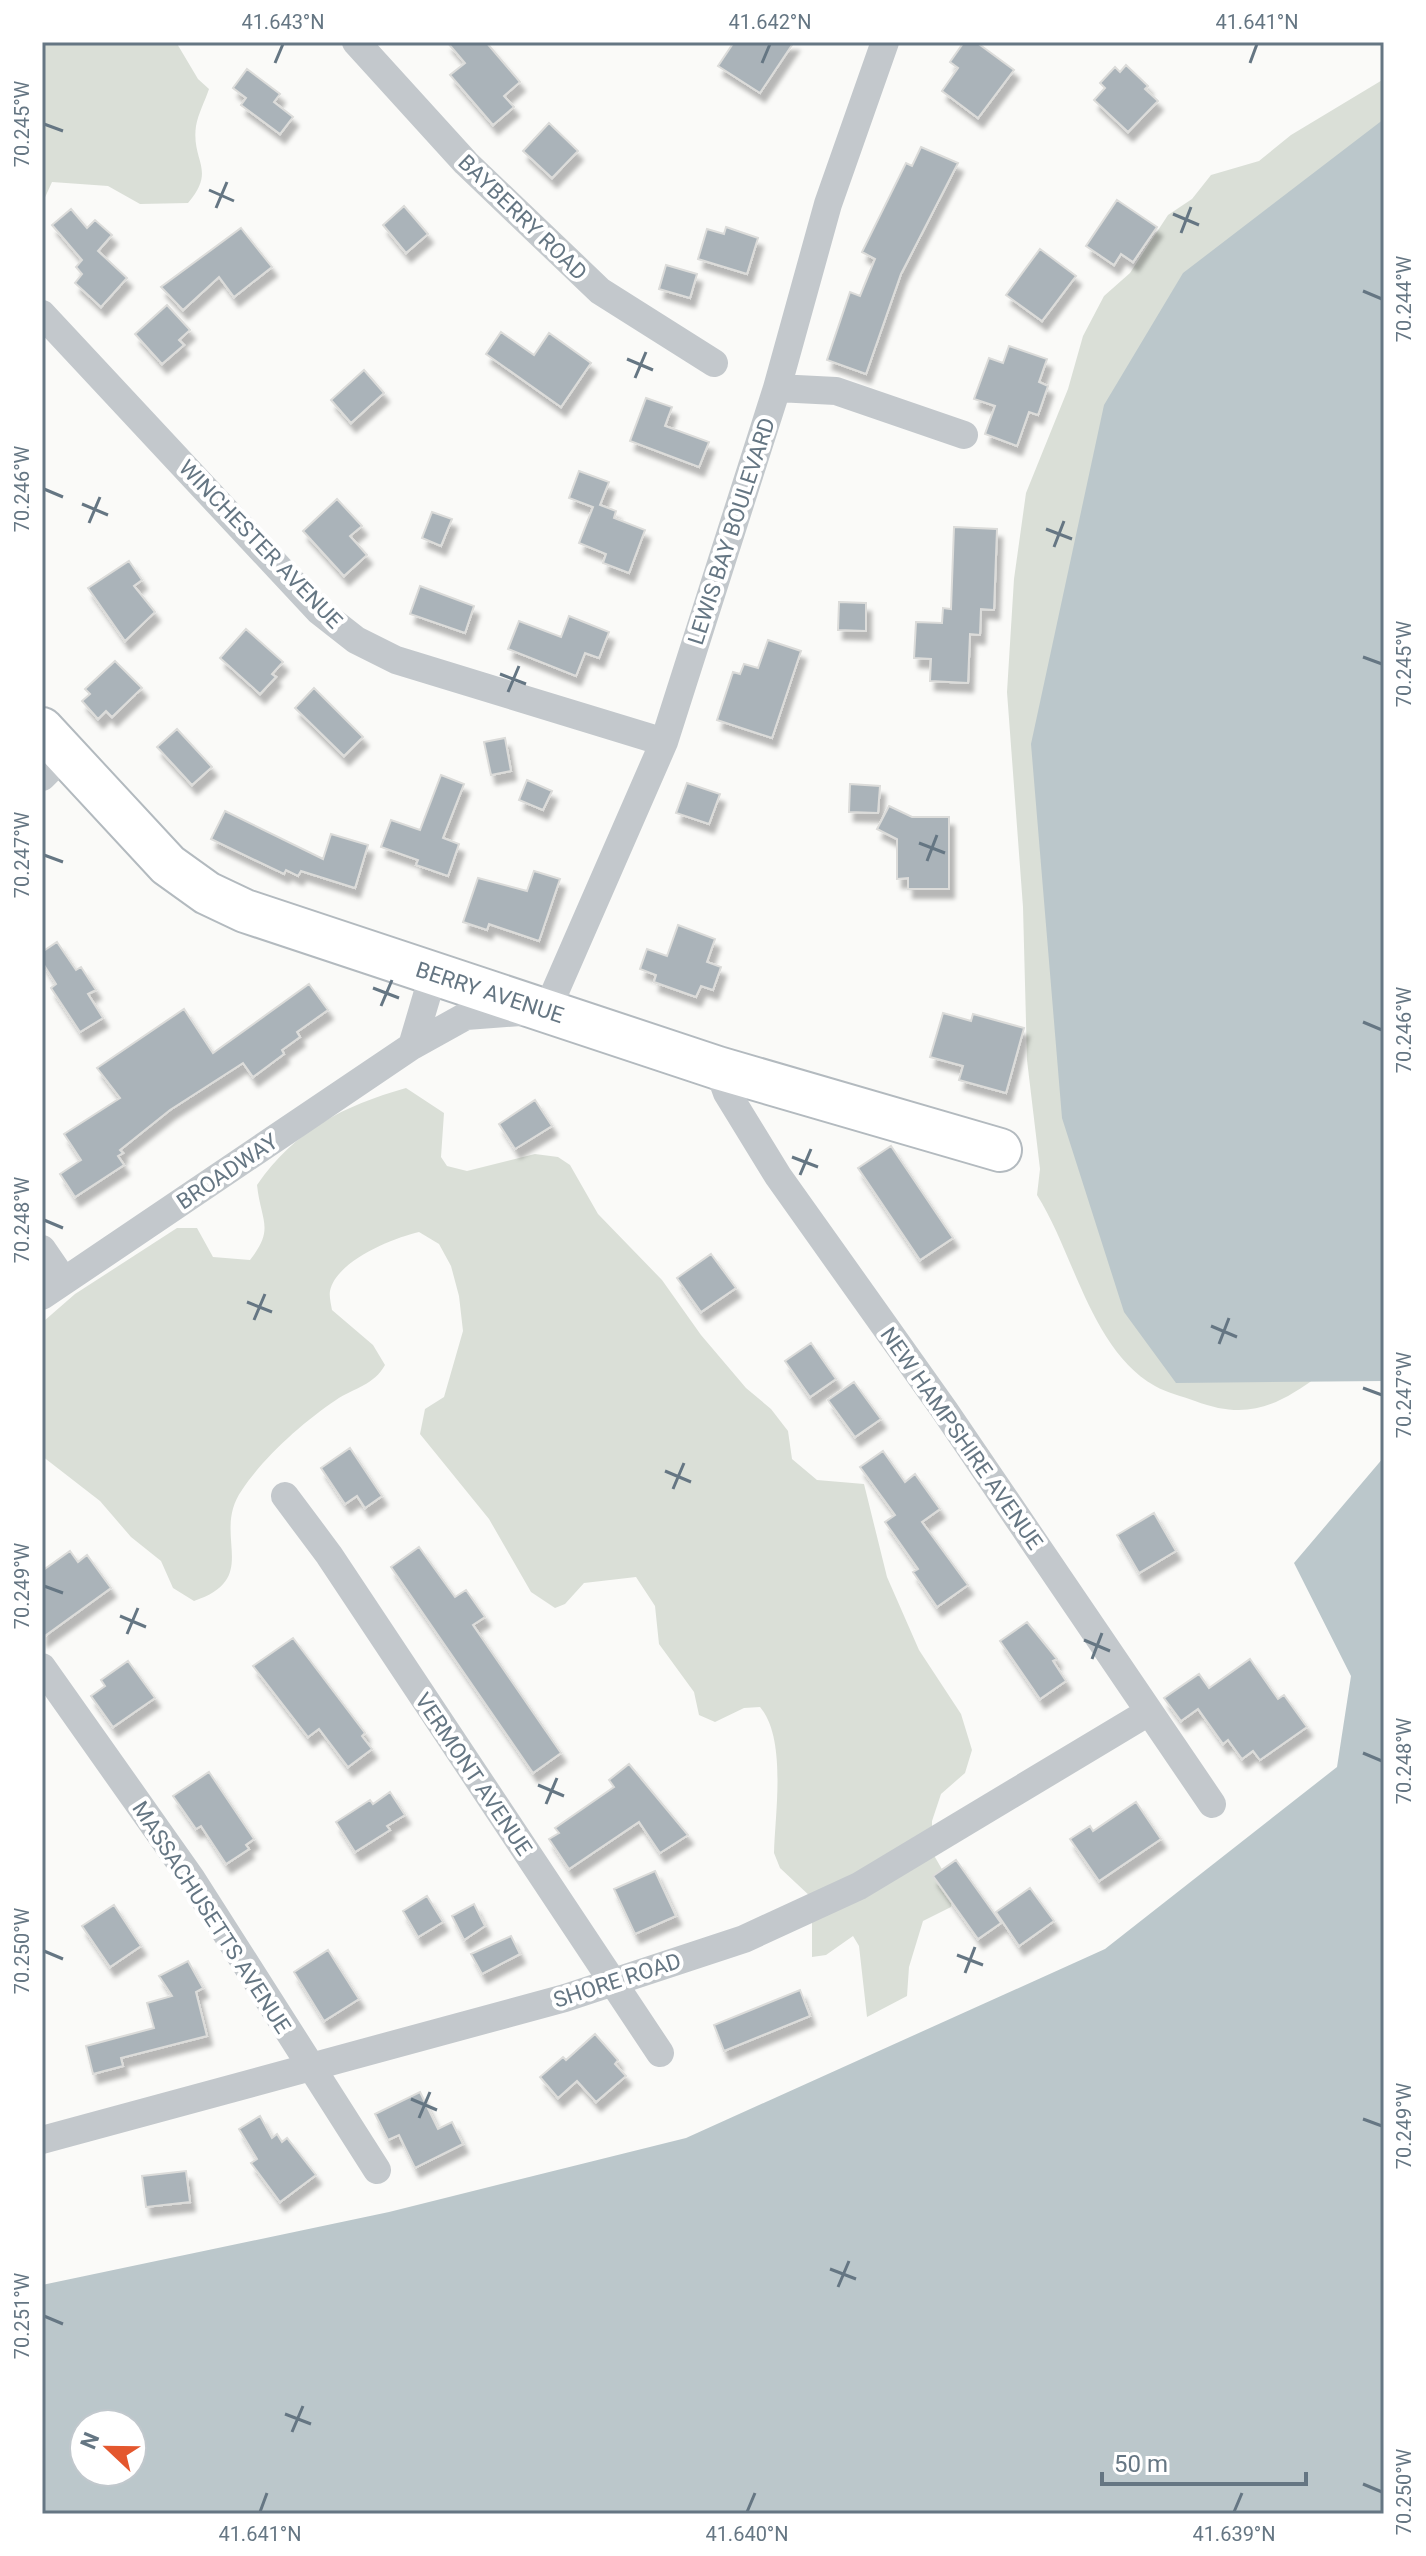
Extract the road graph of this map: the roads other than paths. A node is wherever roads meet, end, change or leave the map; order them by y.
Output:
1 (356, 42) edge
2 (885, 42) edge
3 (42, 314) edge
4 (714, 363) dead end
5 (777, 388) junction
6 (964, 435) dead end
7 (664, 742) junction
8 (50, 753) edge
9 (433, 975) junction
10 (547, 1010) junction
11 (412, 1046) junction
12 (718, 1068) junction
13 (1000, 1150) dead end
14 (42, 1249) edge
15 (53, 1288) edge
16 (285, 1496) dead end
17 (42, 1667) edge
18 (1147, 1713) junction
19 (1212, 1804) dead end
20 (614, 1983) junction
21 (660, 2053) dead end
22 (310, 2069) junction
23 (42, 2140) edge
24 (377, 2170) dead end

1 - 4 street, BAYBERRY ROAD
2 - 5 street, LEWIS BAY BOULEVARD
3 - 7 street, WINCHESTER AVENUE
5 - 6 street
5 - 7 street, LEWIS BAY BOULEVARD
7 - 10 street, LEWIS BAY BOULEVARD
8 - 9 street, BERRY AVENUE
9 - 10 street, BERRY AVENUE
9 - 11 street
10 - 11 street, BROADWAY
10 - 12 street, BERRY AVENUE
11 - 15 street, BROADWAY
12 - 13 street, BERRY AVENUE
12 - 18 street, NEW HAMPSHIRE AVENUE
14 - 15 street
16 - 20 street, VERMONT AVENUE
17 - 22 street, MASSACHUSETTS AVENUE
18 - 19 street, NEW HAMPSHIRE AVENUE
18 - 20 street, SHORE ROAD
20 - 21 street, VERMONT AVENUE
20 - 22 street, SHORE ROAD
22 - 23 street, SHORE ROAD
22 - 24 street, MASSACHUSETTS AVENUE

